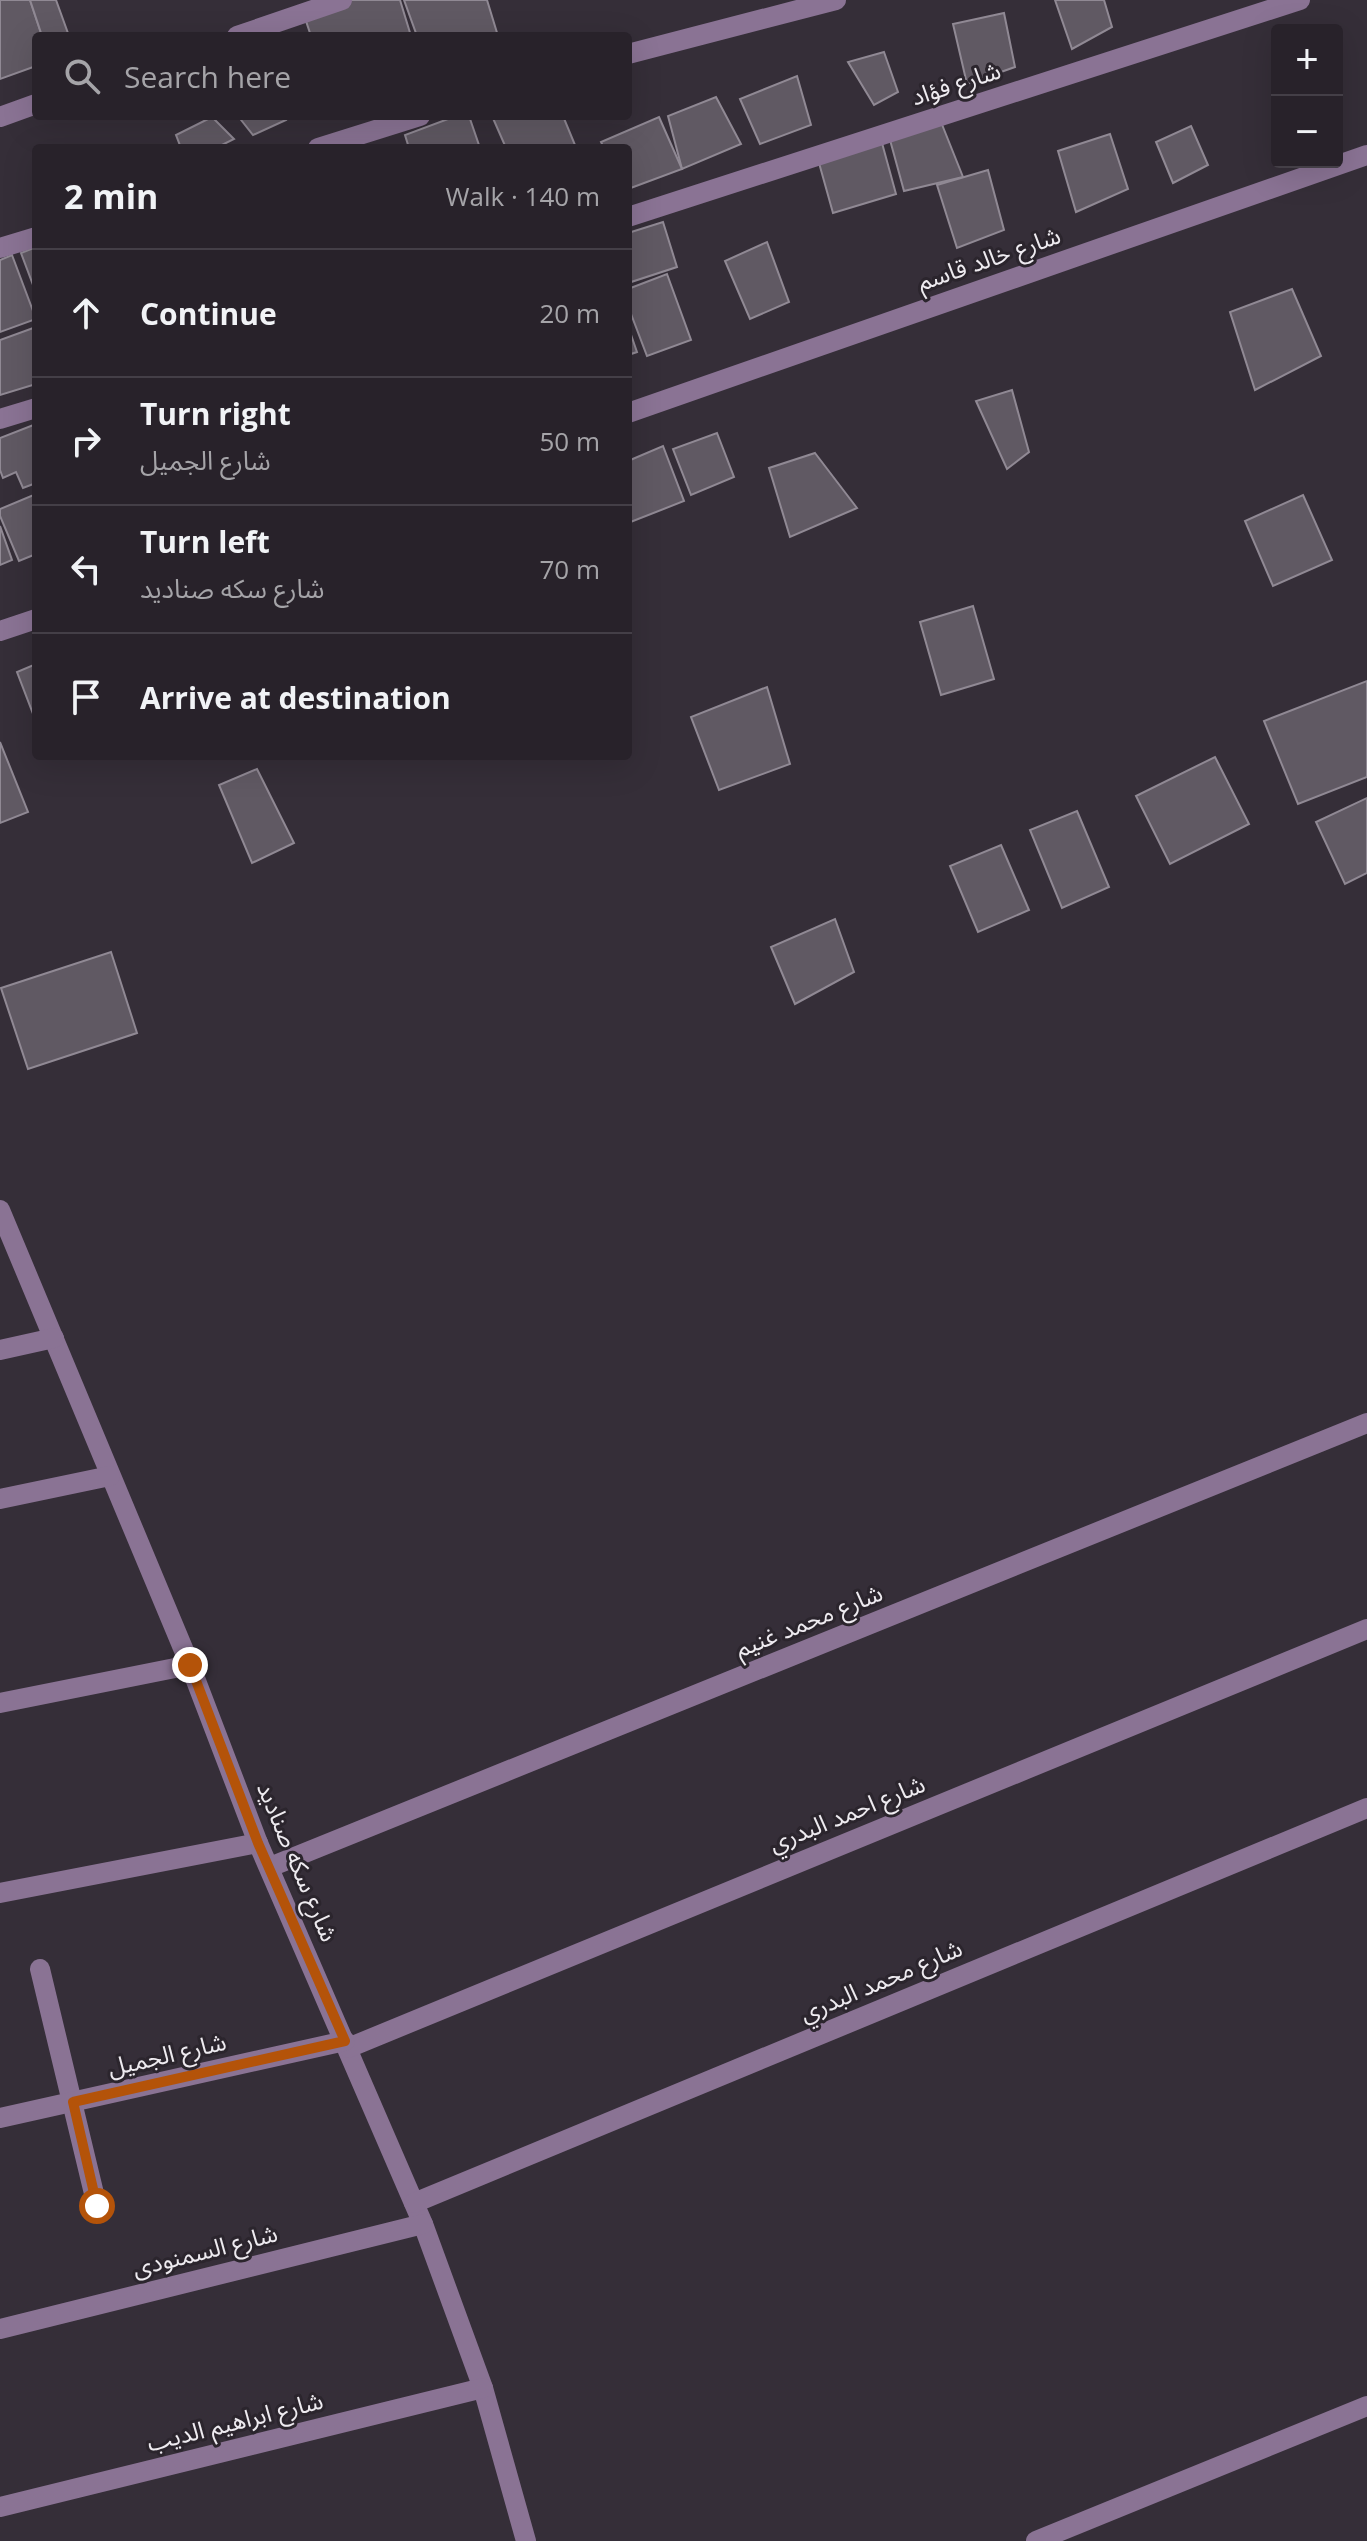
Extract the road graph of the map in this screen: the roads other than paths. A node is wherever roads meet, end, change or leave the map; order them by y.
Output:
1 (342, 0) edge
2 (836, 0) edge
3 (1300, 0) edge
4 (249, 32) edge
5 (632, 53) edge
6 (32, 105) edge
7 (0, 117) edge
8 (407, 120) edge
9 (331, 144) edge
10 (1367, 155) edge
11 (632, 216) edge
12 (32, 238) edge
13 (0, 248) edge
14 (32, 409) edge
15 (632, 412) edge
16 (0, 419) edge
17 (32, 620) edge
18 (0, 631) edge
19 (0, 1210) edge
20 (54, 1338) junction
21 (0, 1350) edge
22 (1367, 1423) edge
23 (110, 1476) junction
24 (0, 1499) edge
25 (1367, 1629) edge
26 (190, 1665) junction
27 (0, 1703) edge
28 (1367, 1808) edge
29 (258, 1843) junction
30 (270, 1867) junction
31 (0, 1893) edge
32 (40, 1969) dead end
33 (346, 2044) junction
34 (73, 2102) junction
35 (0, 2118) edge
36 (414, 2203) junction
37 (97, 2206) dead end
38 (423, 2224) junction
39 (0, 2329) edge
40 (483, 2388) junction
41 (1367, 2406) edge
42 (0, 2507) edge
43 (526, 2541) edge
44 (1036, 2541) edge

1 - 4 street
2 - 5 street
3 - 11 street, شارع فؤاد
6 - 7 street
8 - 9 street
10 - 15 street, شارع خالد قاسم
12 - 13 street
14 - 16 street
17 - 18 street
19 - 20 street, شارع سكه صناديد
20 - 21 street
20 - 23 street, شارع سكه صناديد
22 - 30 street, شارع محمد غنيم
23 - 24 street
23 - 26 street, شارع سكه صناديد
25 - 33 street, شارع احمد البدري
26 - 27 street
26 - 29 street, شارع سكه صناديد
28 - 36 street, شارع محمد البدري
29 - 30 street, شارع سكه صناديد
29 - 31 street
30 - 33 street, شارع سكه صناديد
32 - 34 street
33 - 34 street, شارع الجميل
33 - 36 street, شارع سكه صناديد
34 - 35 street, شارع الجميل
34 - 37 street
36 - 38 street, شارع سكه صناديد
38 - 39 street, شارع السمنودى
38 - 40 street, شارع سكه صناديد
40 - 42 street, شارع ابراهيم الديب
40 - 43 street, شارع سكه صناديد
41 - 44 street

